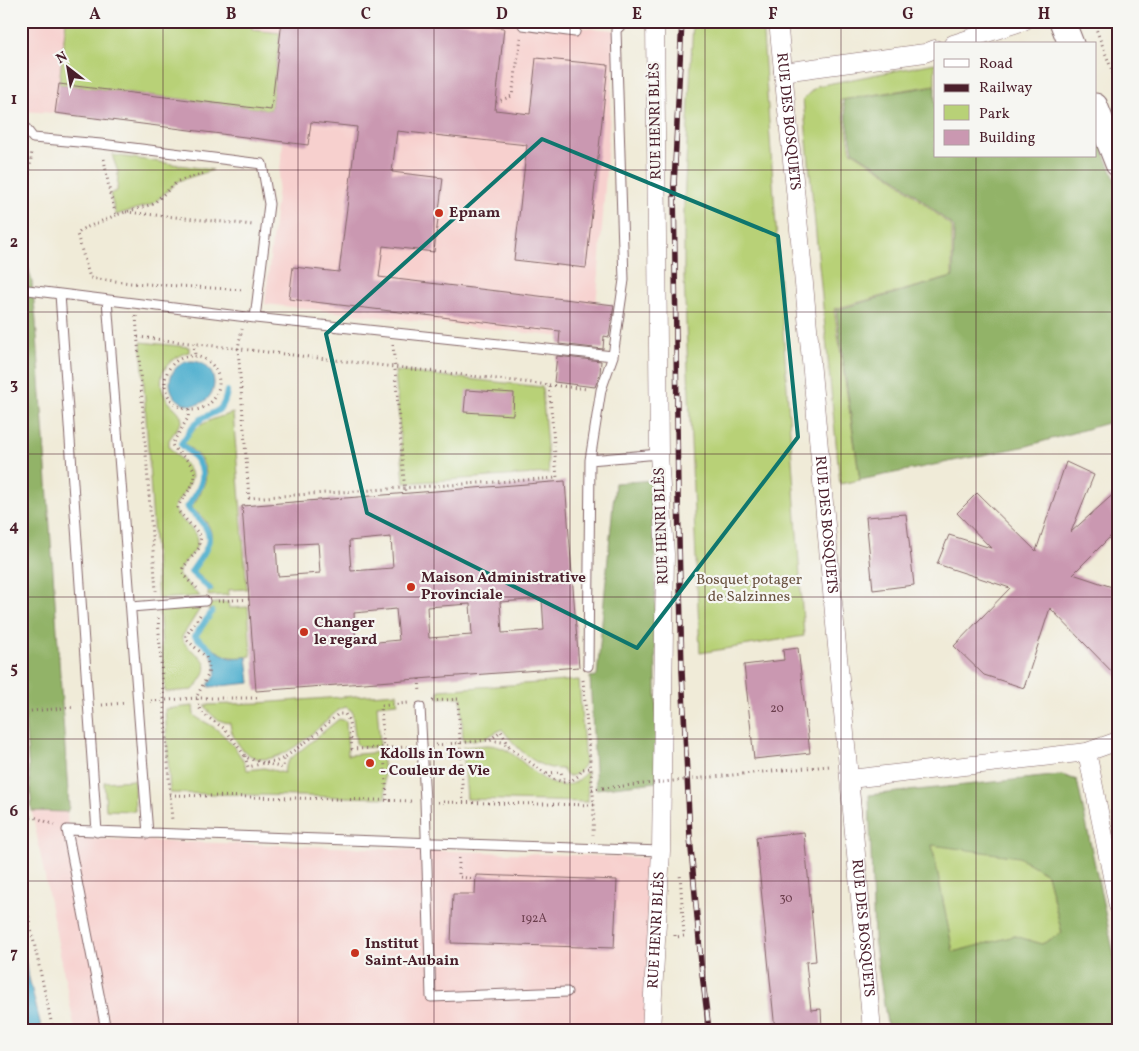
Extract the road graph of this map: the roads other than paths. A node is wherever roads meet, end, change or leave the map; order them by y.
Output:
1 (577, 21) edge
2 (625, 21) edge
3 (655, 21) edge
4 (778, 21) edge
5 (1024, 21) edge
6 (1062, 21) edge
7 (523, 25) dead end
8 (959, 42) edge
9 (1070, 42) edge
10 (934, 49) edge
11 (783, 72) junction
12 (1096, 109) edge
13 (21, 122) edge
14 (1118, 164) edge
15 (28, 290) dead end
16 (60, 294) junction
17 (107, 300) junction
18 (255, 318) junction
19 (614, 356) junction
20 (659, 454) junction
21 (590, 460) junction
22 (205, 602) road end
23 (131, 607) junction
24 (585, 669) road end
25 (420, 706) dead end
26 (1118, 741) edge
27 (1087, 752) junction
28 (849, 772) junction
29 (97, 832) junction
30 (148, 834) junction
31 (427, 843) junction
32 (661, 851) junction
33 (1118, 906) edge
34 (567, 992) dead end
35 (106, 1030) edge
36 (651, 1030) edge
37 (872, 1030) edge

1 - 7 lane
2 - 19 lane
3 - 20 street, RUE HENRI BLÈS
4 - 11 street, RUE DES BOSQUETS
5 - 8 street
6 - 9 main road
10 - 11 street
11 - 28 street, RUE DES BOSQUETS
12 - 14 main road
13 - 18 lane
15 - 16 lane
16 - 17 lane
16 - 29 lane
17 - 18 lane
17 - 23 lane
18 - 19 lane
19 - 21 lane
20 - 21 lane
20 - 32 street, RUE HENRI BLÈS
21 - 24 lane
22 - 23 lane
23 - 30 lane
25 - 31 lane
26 - 27 street
27 - 28 street
27 - 33 street
28 - 37 street, RUE DES BOSQUETS
29 - 30 lane
29 - 35 lane
30 - 31 lane
31 - 32 lane
31 - 34 lane
32 - 36 street, RUE HENRI BLÈS

